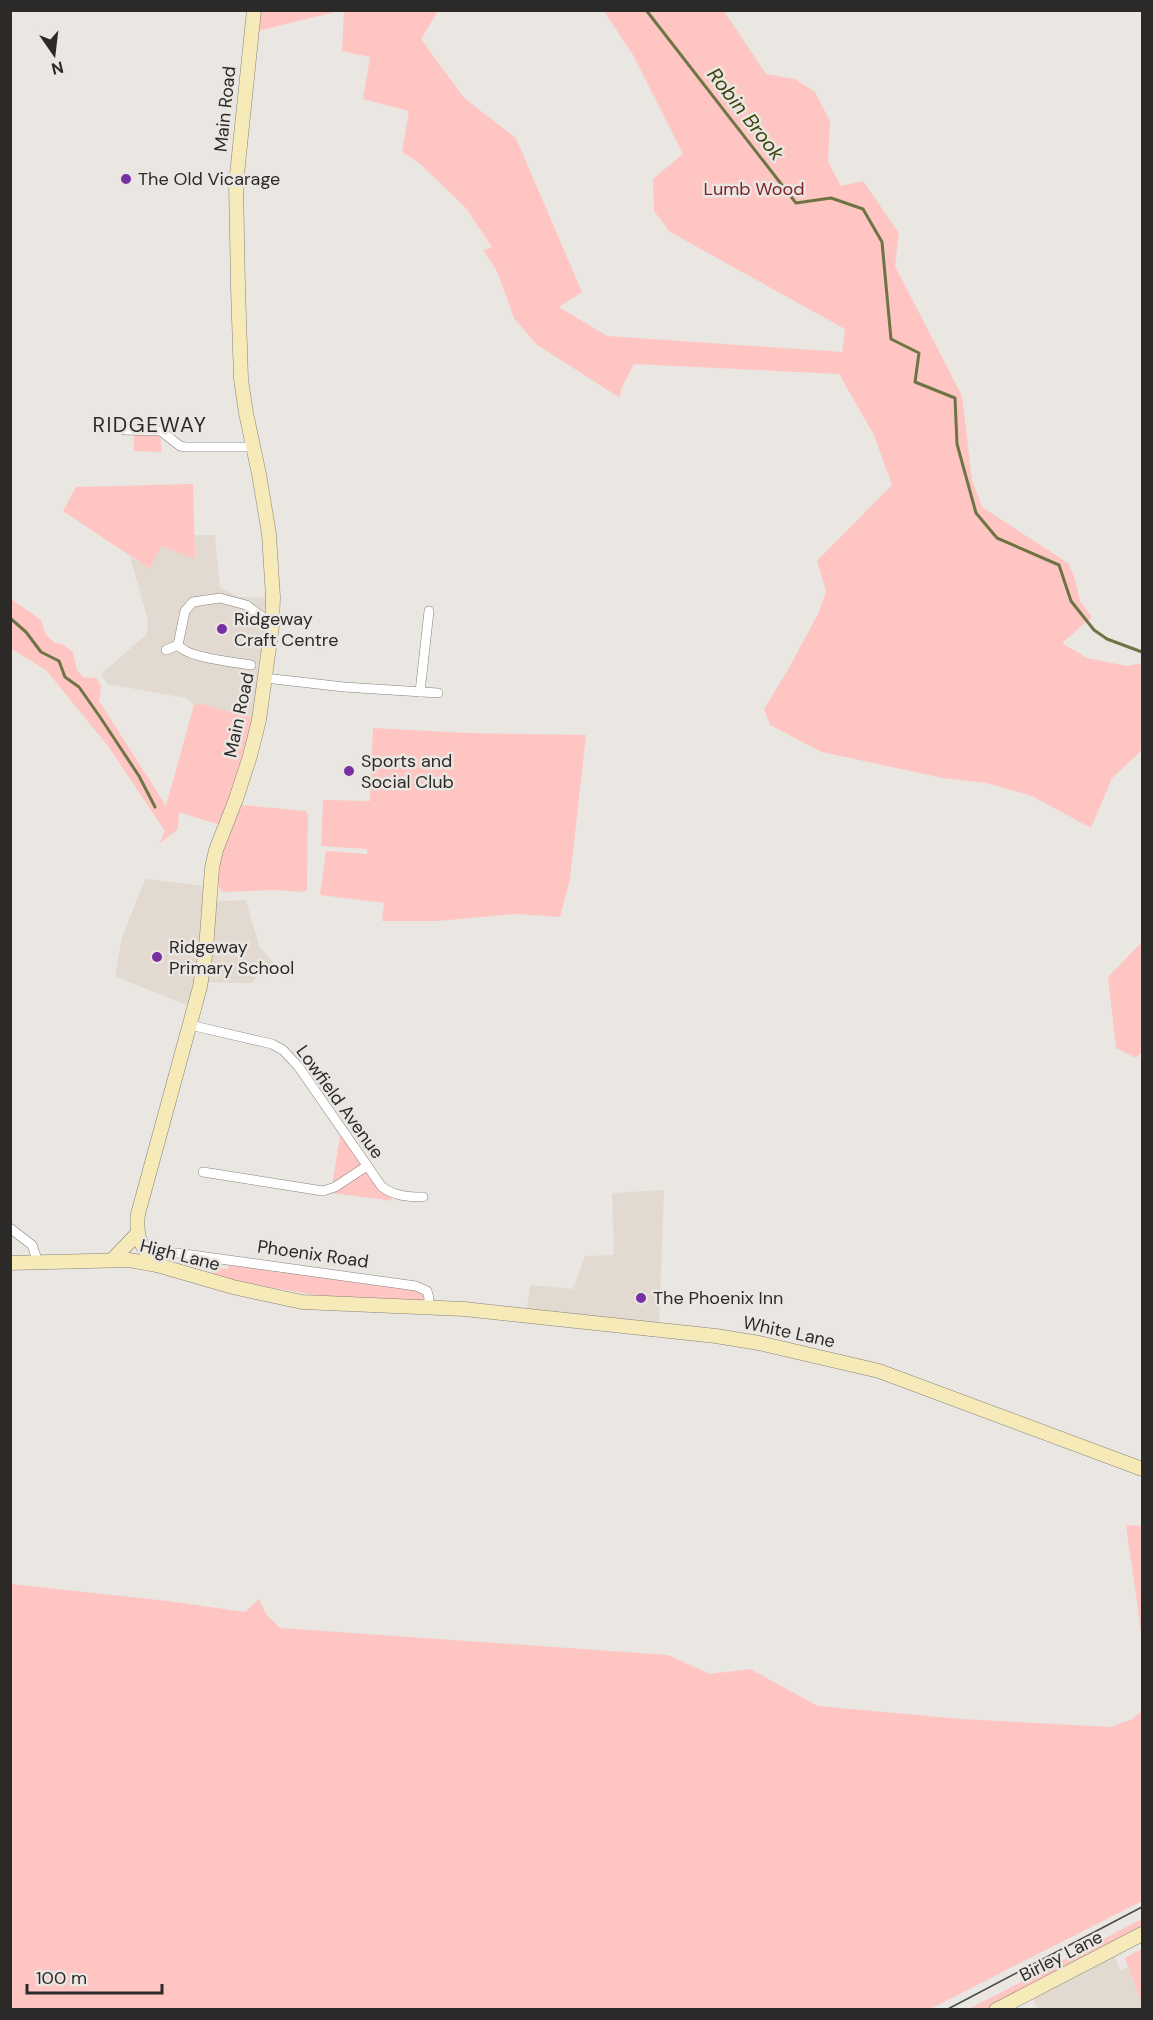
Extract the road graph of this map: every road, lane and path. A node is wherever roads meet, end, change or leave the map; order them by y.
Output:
1 (254, 10) edge
2 (125, 430) dead end
3 (252, 447) junction
4 (429, 611) dead end
5 (272, 624) junction
6 (178, 645) junction
7 (166, 650) dead end
8 (251, 665) dead end
9 (266, 678) junction
10 (420, 692) junction
11 (438, 693) dead end
12 (190, 1025) junction
13 (367, 1166) junction
14 (203, 1172) dead end
15 (423, 1197) dead end
16 (10, 1228) edge
17 (137, 1234) junction
18 (177, 1253) dead end
19 (113, 1259) junction
20 (38, 1262) junction
21 (10, 1263) edge
22 (157, 1265) junction
23 (338, 1305) joint
24 (428, 1307) junction
25 (1143, 1469) edge
26 (1143, 1934) edge
27 (996, 2010) edge

1 - 3 street, Main Road
2 - 3 street
3 - 5 street, Main Road
4 - 10 street
5 - 6 street
5 - 9 street, Main Road
6 - 7 street
6 - 8 street
9 - 10 street
9 - 12 street, Main Road
10 - 11 street
12 - 13 street, Lowfield Avenue
12 - 17 street, Main Road
13 - 14 street
13 - 15 street, Lowfield Avenue
16 - 20 street
17 - 19 street
17 - 22 street
18 - 24 street, Phoenix Road
19 - 20 street, High Lane
19 - 22 street, High Lane
20 - 21 street, High Lane
22 - 23 street, High Lane
23 - 24 street, White Lane
24 - 25 street, White Lane
26 - 27 street, Birley Lane

